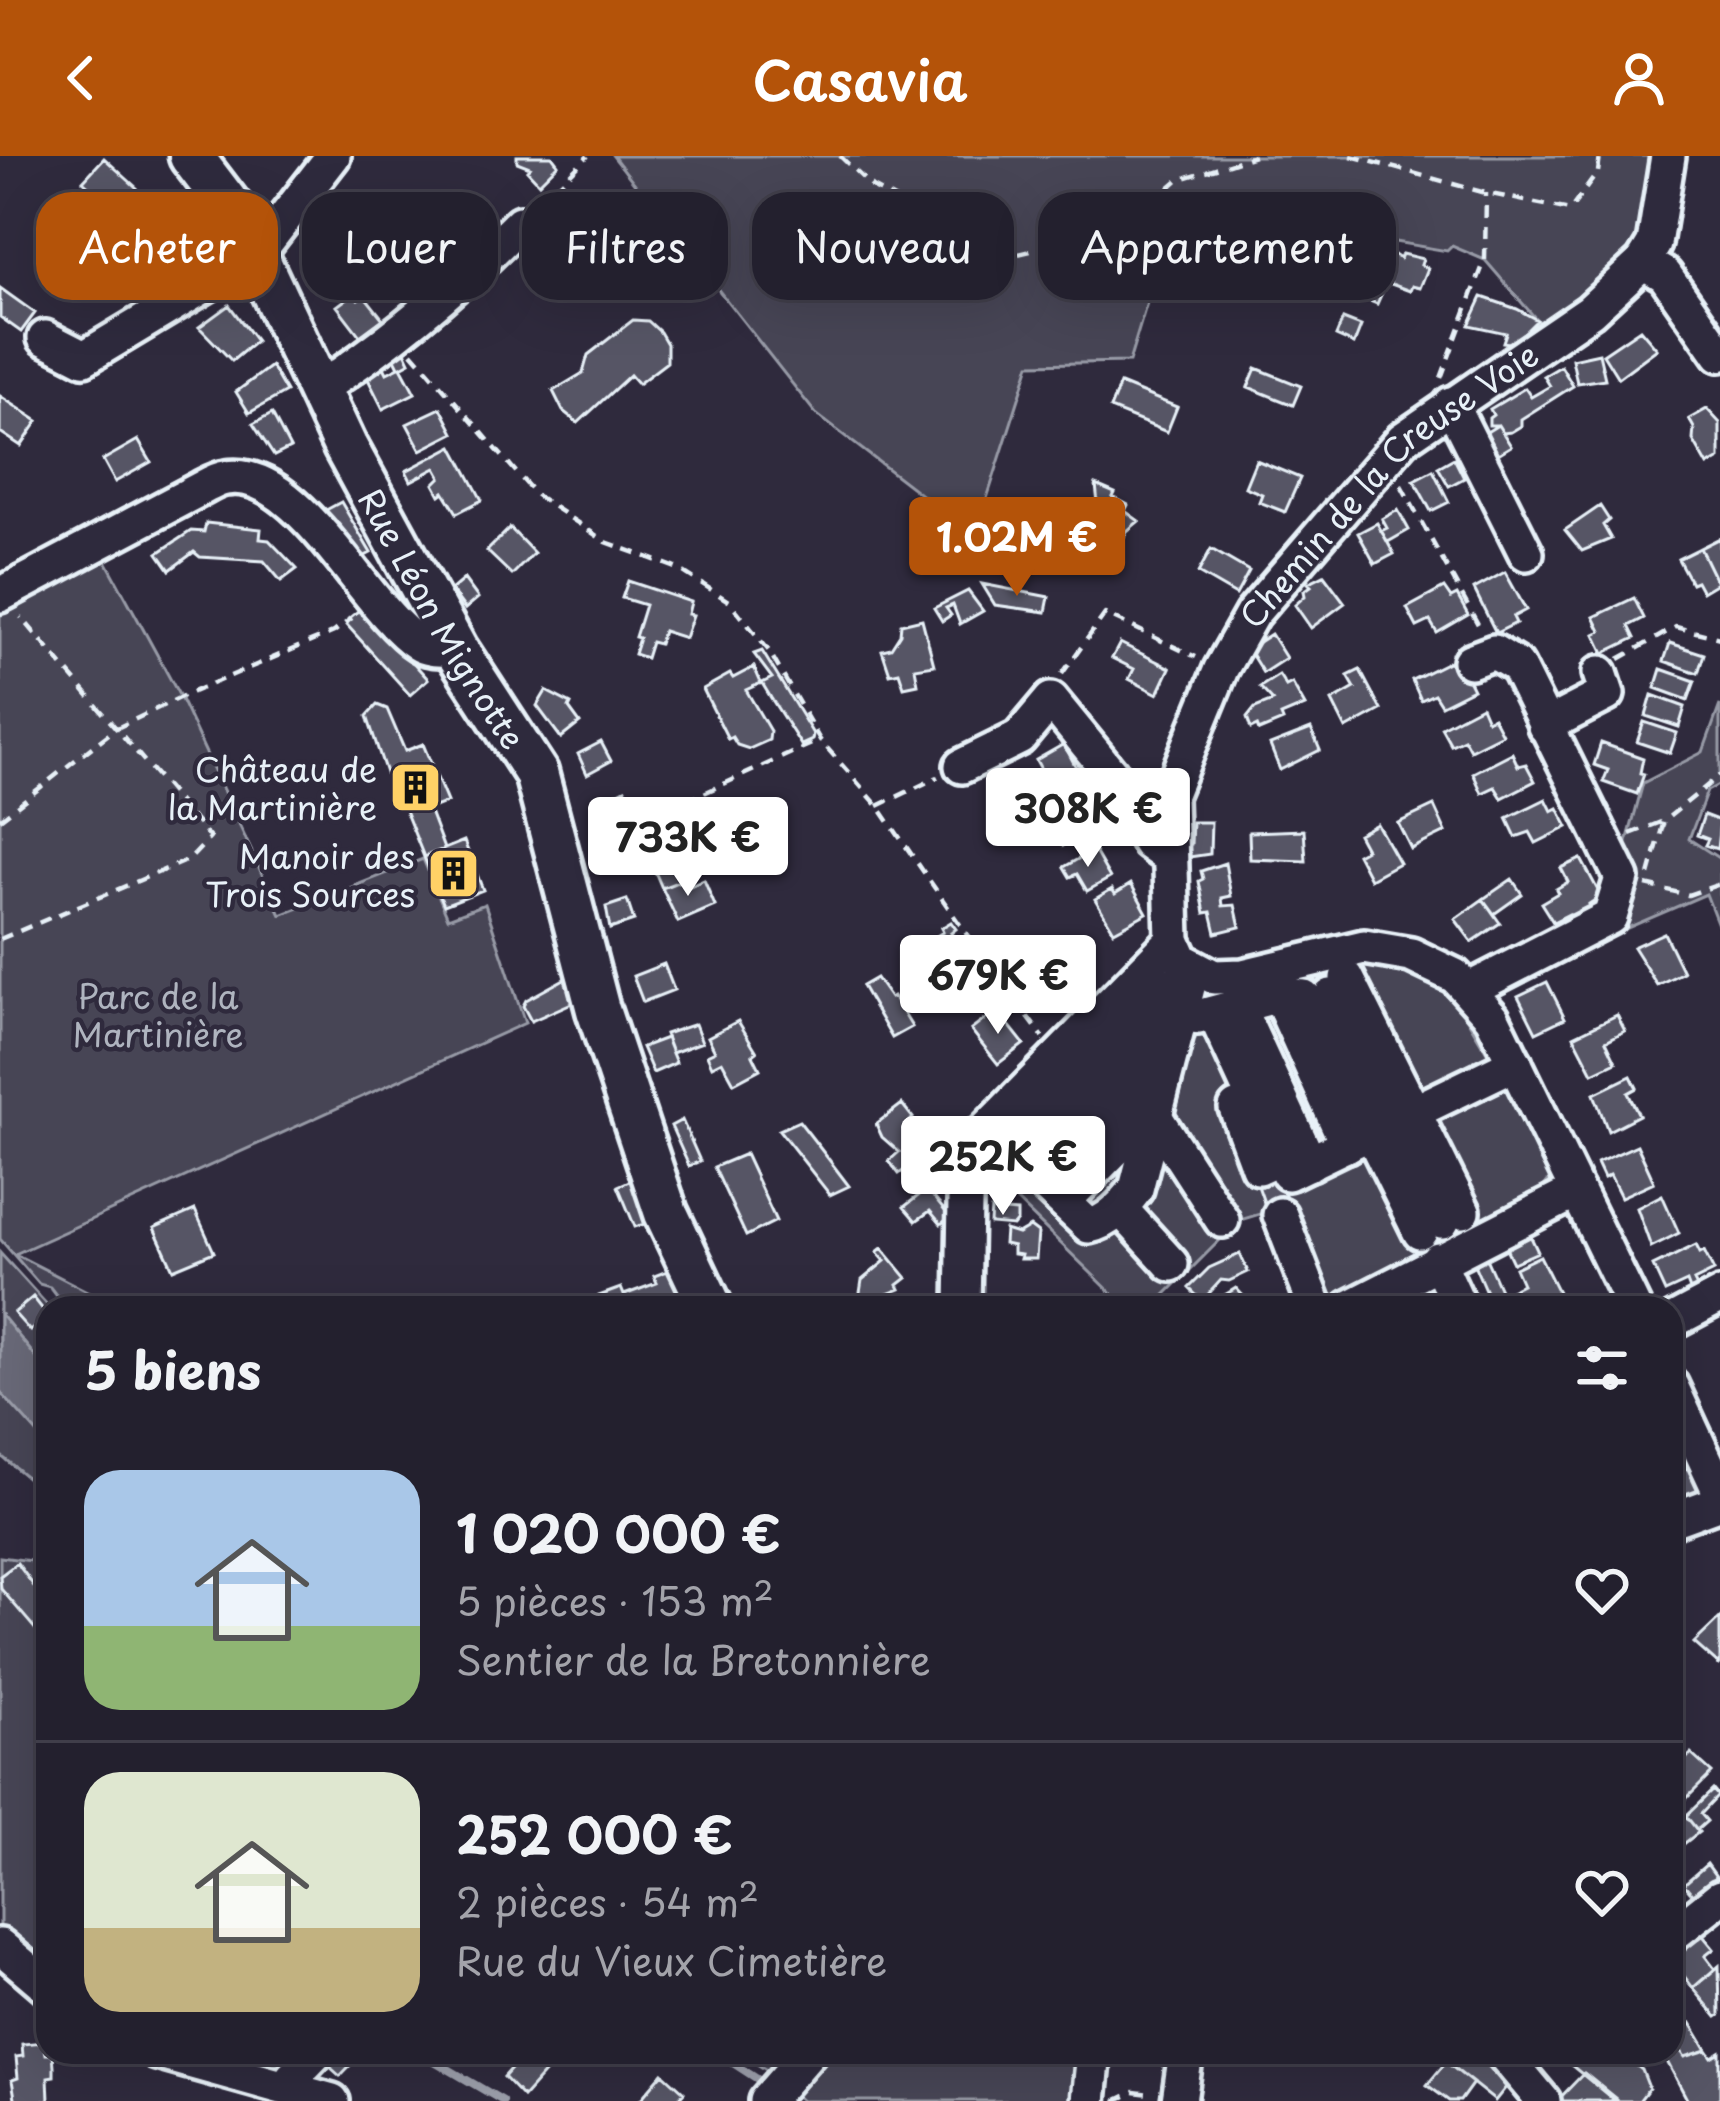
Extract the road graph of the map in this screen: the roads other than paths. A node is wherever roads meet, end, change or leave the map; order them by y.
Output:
1 (190, 156) edge
2 (333, 156) edge
3 (1668, 156) edge
4 (220, 192) edge
5 (520, 223) road end
6 (278, 227) edge
7 (1642, 262) junction
8 (180, 300) edge
9 (278, 300) edge
10 (45, 338) dead end
11 (1720, 354) edge
12 (318, 390) junction
13 (1443, 400) junction
14 (1526, 553) dead end
15 (6, 592) edge
16 (456, 650) junction
17 (1482, 657) road end
18 (1600, 674) road end
19 (1545, 726) junction
20 (962, 766) road end
21 (1170, 858) junction
22 (1173, 940) junction
23 (1347, 980) dead end
24 (1470, 989) junction
25 (1168, 1059) junction
26 (1515, 1063) junction
27 (1265, 1076) junction
28 (1155, 1112) junction
29 (967, 1169) junction
30 (1037, 1175) junction
31 (1577, 1191) junction
32 (1120, 1208) junction
33 (1280, 1215) dead end
34 (1222, 1220) dead end
35 (1450, 1225) junction
36 (1171, 1264) dead end
37 (705, 1296) edge
38 (963, 1296) edge
39 (1311, 1296) edge
40 (1364, 1296) edge
41 (1459, 1296) edge
42 (1628, 1296) edge
43 (1720, 1296) edge
44 (1683, 1316) edge
45 (1683, 1412) edge
46 (1720, 1492) edge
47 (1720, 1502) edge
48 (1683, 1516) edge
49 (1720, 1898) edge
50 (1683, 1927) edge
51 (0, 1946) edge
52 (36, 1977) edge
53 (200, 2064) edge
54 (305, 2064) edge
55 (799, 2064) edge
56 (1093, 2064) edge
57 (1184, 2064) edge
58 (1514, 2064) edge
59 (290, 2090) junction
60 (776, 2090) edge
61 (1179, 2099) edge
62 (332, 2101) edge
63 (1089, 2101) edge
64 (1543, 2101) edge

1 - 4 main road, Rue Léon Mignotte
2 - 6 street
3 - 7 street, Chemin de la Creuse Voie
5 - 12 street
7 - 11 street
7 - 13 street, Chemin de la Creuse Voie
8 - 10 street
9 - 12 main road, Rue Léon Mignotte
12 - 16 main road, Rue Léon Mignotte
13 - 14 street
13 - 21 street, Chemin de la Creuse Voie
15 - 16 street
16 - 37 main road, Rue Léon Mignotte
17 - 19 street
18 - 19 street
19 - 24 street
20 - 21 street
21 - 22 street, Chemin de la Creuse Voie
22 - 27 street
22 - 29 street
23 - 27 street
24 - 26 street
24 - 27 street
25 - 27 street
25 - 28 street
25 - 30 street
26 - 27 street
26 - 31 street
27 - 30 street
27 - 35 street
27 - 35 street
28 - 30 street
28 - 32 street
28 - 34 street
29 - 30 street
29 - 38 street
30 - 32 street
31 - 35 street
31 - 42 street
32 - 36 street
33 - 39 street
35 - 40 street
35 - 41 street
43 - 44 street
45 - 46 street
47 - 48 street
49 - 50 street
51 - 52 street
53 - 59 street
54 - 59 street
55 - 60 street
56 - 63 street
57 - 61 street
58 - 64 street
59 - 62 street

